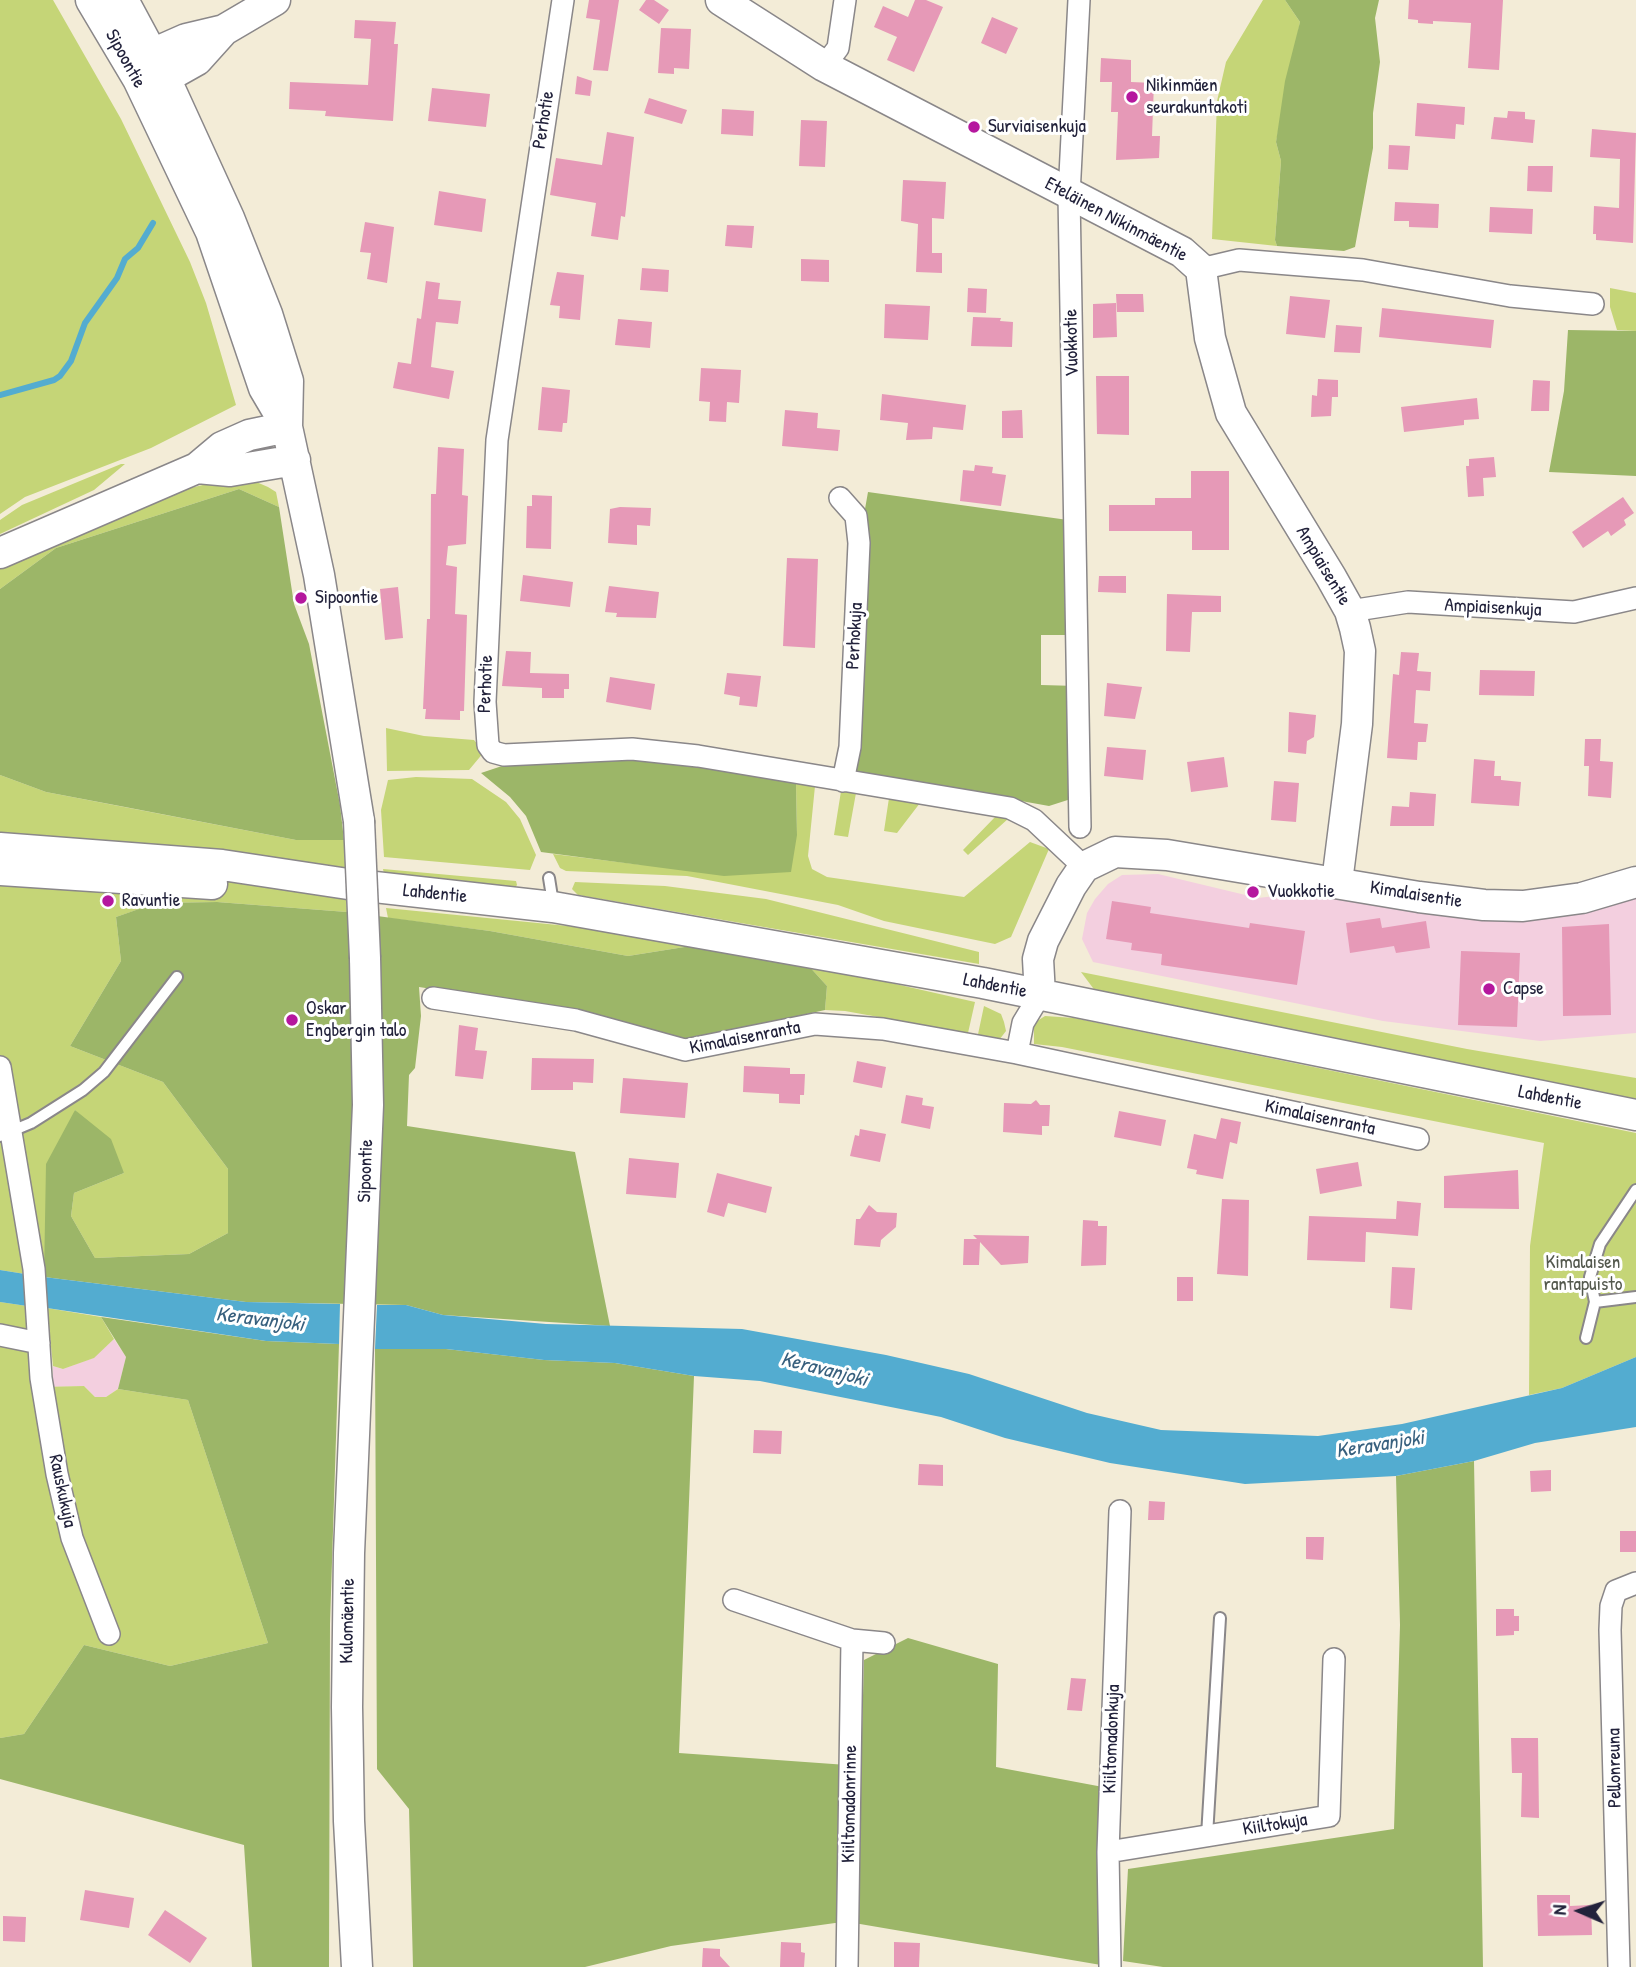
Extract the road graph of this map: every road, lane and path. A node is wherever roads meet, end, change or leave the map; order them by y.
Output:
1 (91, 0) edge
2 (122, 0) edge
3 (275, 0) edge
4 (563, 0) edge
5 (721, 0) edge
6 (845, 0) edge
7 (1079, 0) edge
8 (824, 66) junction
9 (152, 70) junction
10 (1069, 195) junction
11 (1201, 269) junction
12 (1592, 304) dead end
13 (287, 427) junction
14 (295, 460) junction
15 (197, 468) junction
16 (840, 498) dead end
17 (0, 553) edge
18 (1636, 598) edge
19 (1350, 611) junction
20 (843, 781) junction
21 (1080, 827) dead end
22 (0, 848) edge
23 (1084, 867) junction
24 (0, 870) edge
25 (1337, 882) junction
26 (1636, 882) edge
27 (348, 884) junction
28 (177, 977) dead end
29 (1040, 995) junction
30 (433, 998) dead end
31 (1017, 1053) junction
32 (0, 1068) edge
33 (1636, 1115) edge
34 (6, 1134) edge
35 (1418, 1139) dead end
36 (1636, 1190) edge
37 (362, 1291) joint
38 (1636, 1297) edge
39 (1594, 1302) junction
40 (0, 1335) edge
41 (1586, 1338) dead end
42 (39, 1343) junction
43 (1120, 1511) dead end
44 (1636, 1583) edge
45 (734, 1600) dead end
46 (1220, 1618) dead end
47 (109, 1634) dead end
48 (852, 1640) junction
49 (884, 1643) dead end
50 (1334, 1659) dead end
51 (1207, 1836) junction
52 (1108, 1852) junction
53 (359, 1962) edge
54 (847, 1967) edge
55 (1110, 1967) edge
56 (1619, 1967) edge

1 - 9 main road, Sipoontie
2 - 9 main road, Sipoontie
3 - 9 main road
4 - 20 street, Perhotie
5 - 8 main road, Eteläinen Nikinmäentie
6 - 8 street
7 - 10 street
8 - 10 main road, Eteläinen Nikinmäentie
9 - 13 main road, Sipoontie
10 - 11 main road, Eteläinen Nikinmäentie
10 - 21 street, Vuokkotie
11 - 12 street, Eteläinen Nikinmäentie
11 - 19 main road, Ampiaisentie
13 - 14 main road, Sipoontie
13 - 15 main road
14 - 15 main road
14 - 37 main road, Sipoontie, bridge
15 - 17 main road
16 - 20 street, Perhokuja
18 - 19 street, Ampiaisenkuja
19 - 25 main road, Ampiaisentie
20 - 23 street, Perhotie
22 - 27 main road, Lahdentie
23 - 25 main road, Kimalaisentie
23 - 29 main road
24 - 27 main road, Lahdentie
25 - 26 main road, Kimalaisentie
27 - 29 main road, Lahdentie
28 - 34 lane
29 - 31 street
29 - 33 main road, Lahdentie
30 - 31 street, Kimalaisenranta
31 - 35 street, Kimalaisenranta
32 - 34 street
34 - 42 street
36 - 39 lane
37 - 53 main road, Kulomäentie
38 - 39 lane
39 - 41 lane
40 - 42 street
42 - 47 street, Rauskukuja
43 - 52 street, Kiiltomadonkuja
44 - 56 street, Pellonreuna
45 - 48 street
46 - 51 lane
48 - 49 street
48 - 54 street, Kiiltomadonrinne
50 - 51 street, Kiiltokuja
51 - 52 street, Kiiltokuja
52 - 55 street, Kiiltomadonkuja

